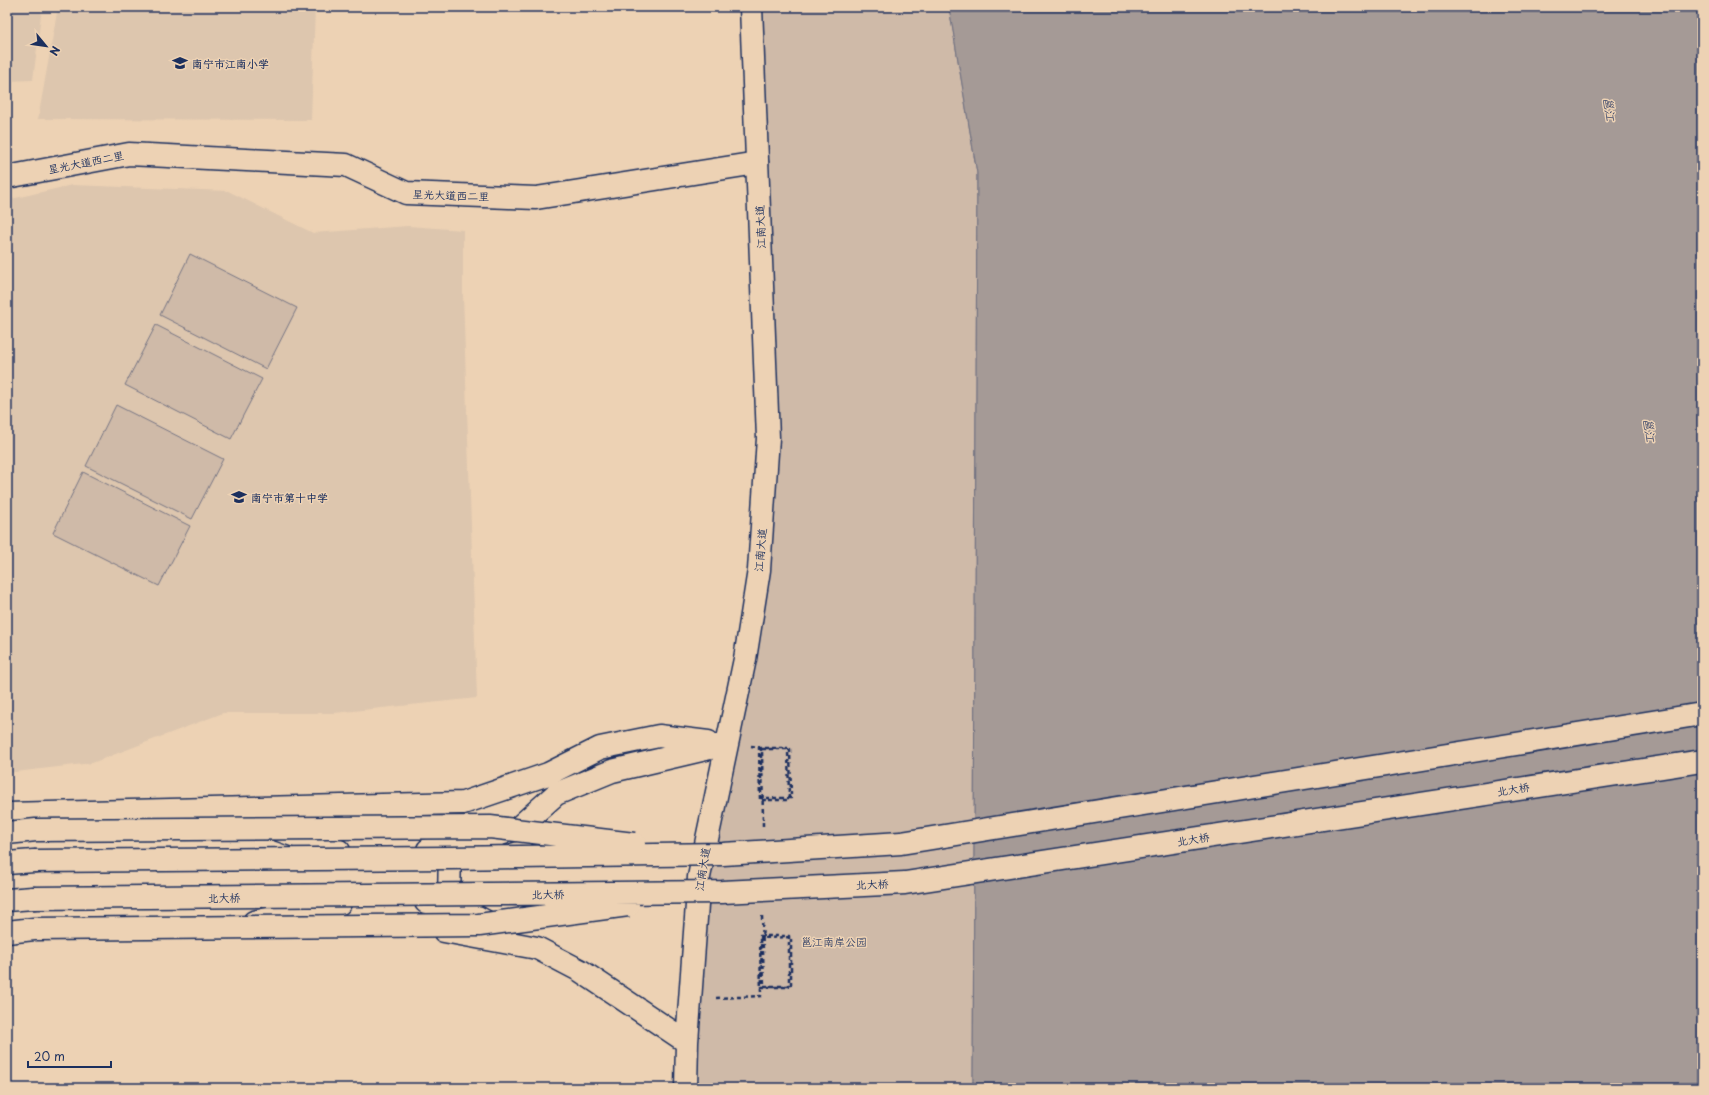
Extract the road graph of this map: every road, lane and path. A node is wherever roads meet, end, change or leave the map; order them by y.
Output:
1 (751, 7) edge
2 (757, 163) junction
3 (7, 177) edge
4 (1702, 714) edge
5 (727, 744) junction
6 (1702, 760) edge
7 (212, 807) junction
8 (7, 814) edge
9 (7, 832) edge
10 (450, 849) junction
11 (339, 851) junction
12 (764, 852) junction
13 (723, 854) junction
14 (7, 858) edge
15 (7, 863) edge
16 (762, 890) junction
17 (722, 892) junction
18 (7, 900) edge
19 (449, 902) junction
20 (340, 903) junction
21 (7, 908) edge
22 (7, 932) edge
23 (210, 933) junction
24 (7, 935) edge
25 (537, 948) junction
26 (690, 998) junction
27 (687, 1042) junction
28 (686, 1088) edge

1 - 2 main road, 江南大道
2 - 3 main road, 星光大道西二里
2 - 5 main road, 江南大道
4 - 12 main road, bridge
5 - 7 main road
5 - 10 main road
5 - 12 path, bridge
5 - 26 main road, 江南大道
6 - 16 main road, 北大桥, bridge
7 - 8 main road
7 - 11 main road
9 - 13 main road, bridge
10 - 11 main road
10 - 19 main road
11 - 14 main road
12 - 13 main road, bridge
13 - 15 main road, bridge
16 - 17 main road, 北大桥, bridge
16 - 26 path, bridge
17 - 18 main road, 北大桥, bridge
17 - 22 main road, bridge
19 - 20 main road
19 - 25 main road
20 - 21 main road
20 - 23 main road
23 - 24 main road
23 - 25 main road
25 - 27 main road
26 - 27 main road, 江南大道
27 - 28 main road, 江南大道

